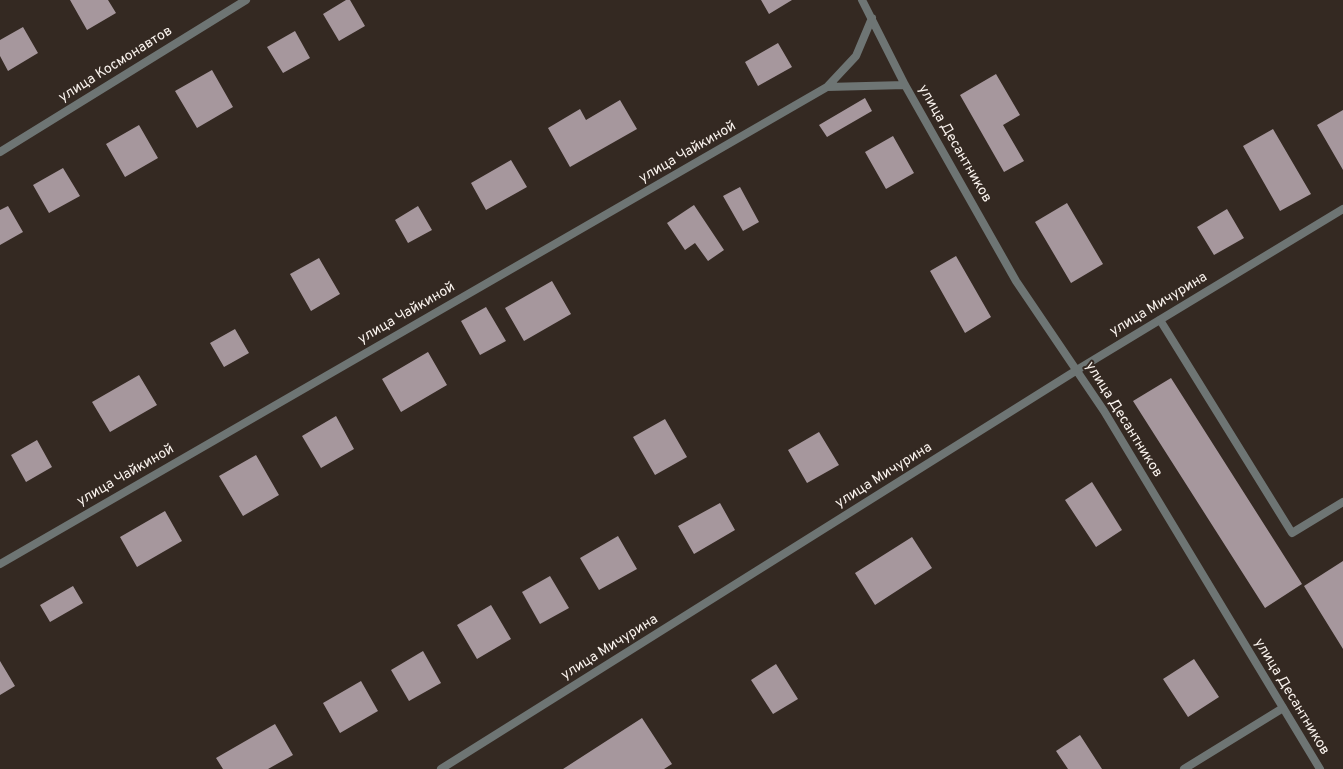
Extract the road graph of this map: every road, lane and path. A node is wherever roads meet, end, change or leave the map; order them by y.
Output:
1 (246, 0) edge
2 (862, 0) edge
3 (872, 18) junction
4 (905, 85) junction
5 (827, 87) junction
6 (0, 152) edge
7 (1343, 209) edge
8 (1160, 320) junction
9 (1077, 370) junction
10 (1343, 502) edge
11 (0, 564) edge
12 (1283, 708) junction
13 (442, 769) edge
14 (1184, 769) edge
15 (1320, 769) edge

1 - 6 street, улица Космонавтов
2 - 3 street, улица Десантников
3 - 4 street, улица Десантников
3 - 5 street, улица Чайкиной
4 - 5 street, улица Чайкиной
4 - 9 street, улица Десантников
5 - 11 street, улица Чайкиной
7 - 8 street, улица Мичурина
8 - 9 street, улица Мичурина
8 - 10 street
9 - 12 street, улица Десантников
9 - 13 street, улица Мичурина
12 - 14 street
12 - 15 street, улица Десантников

